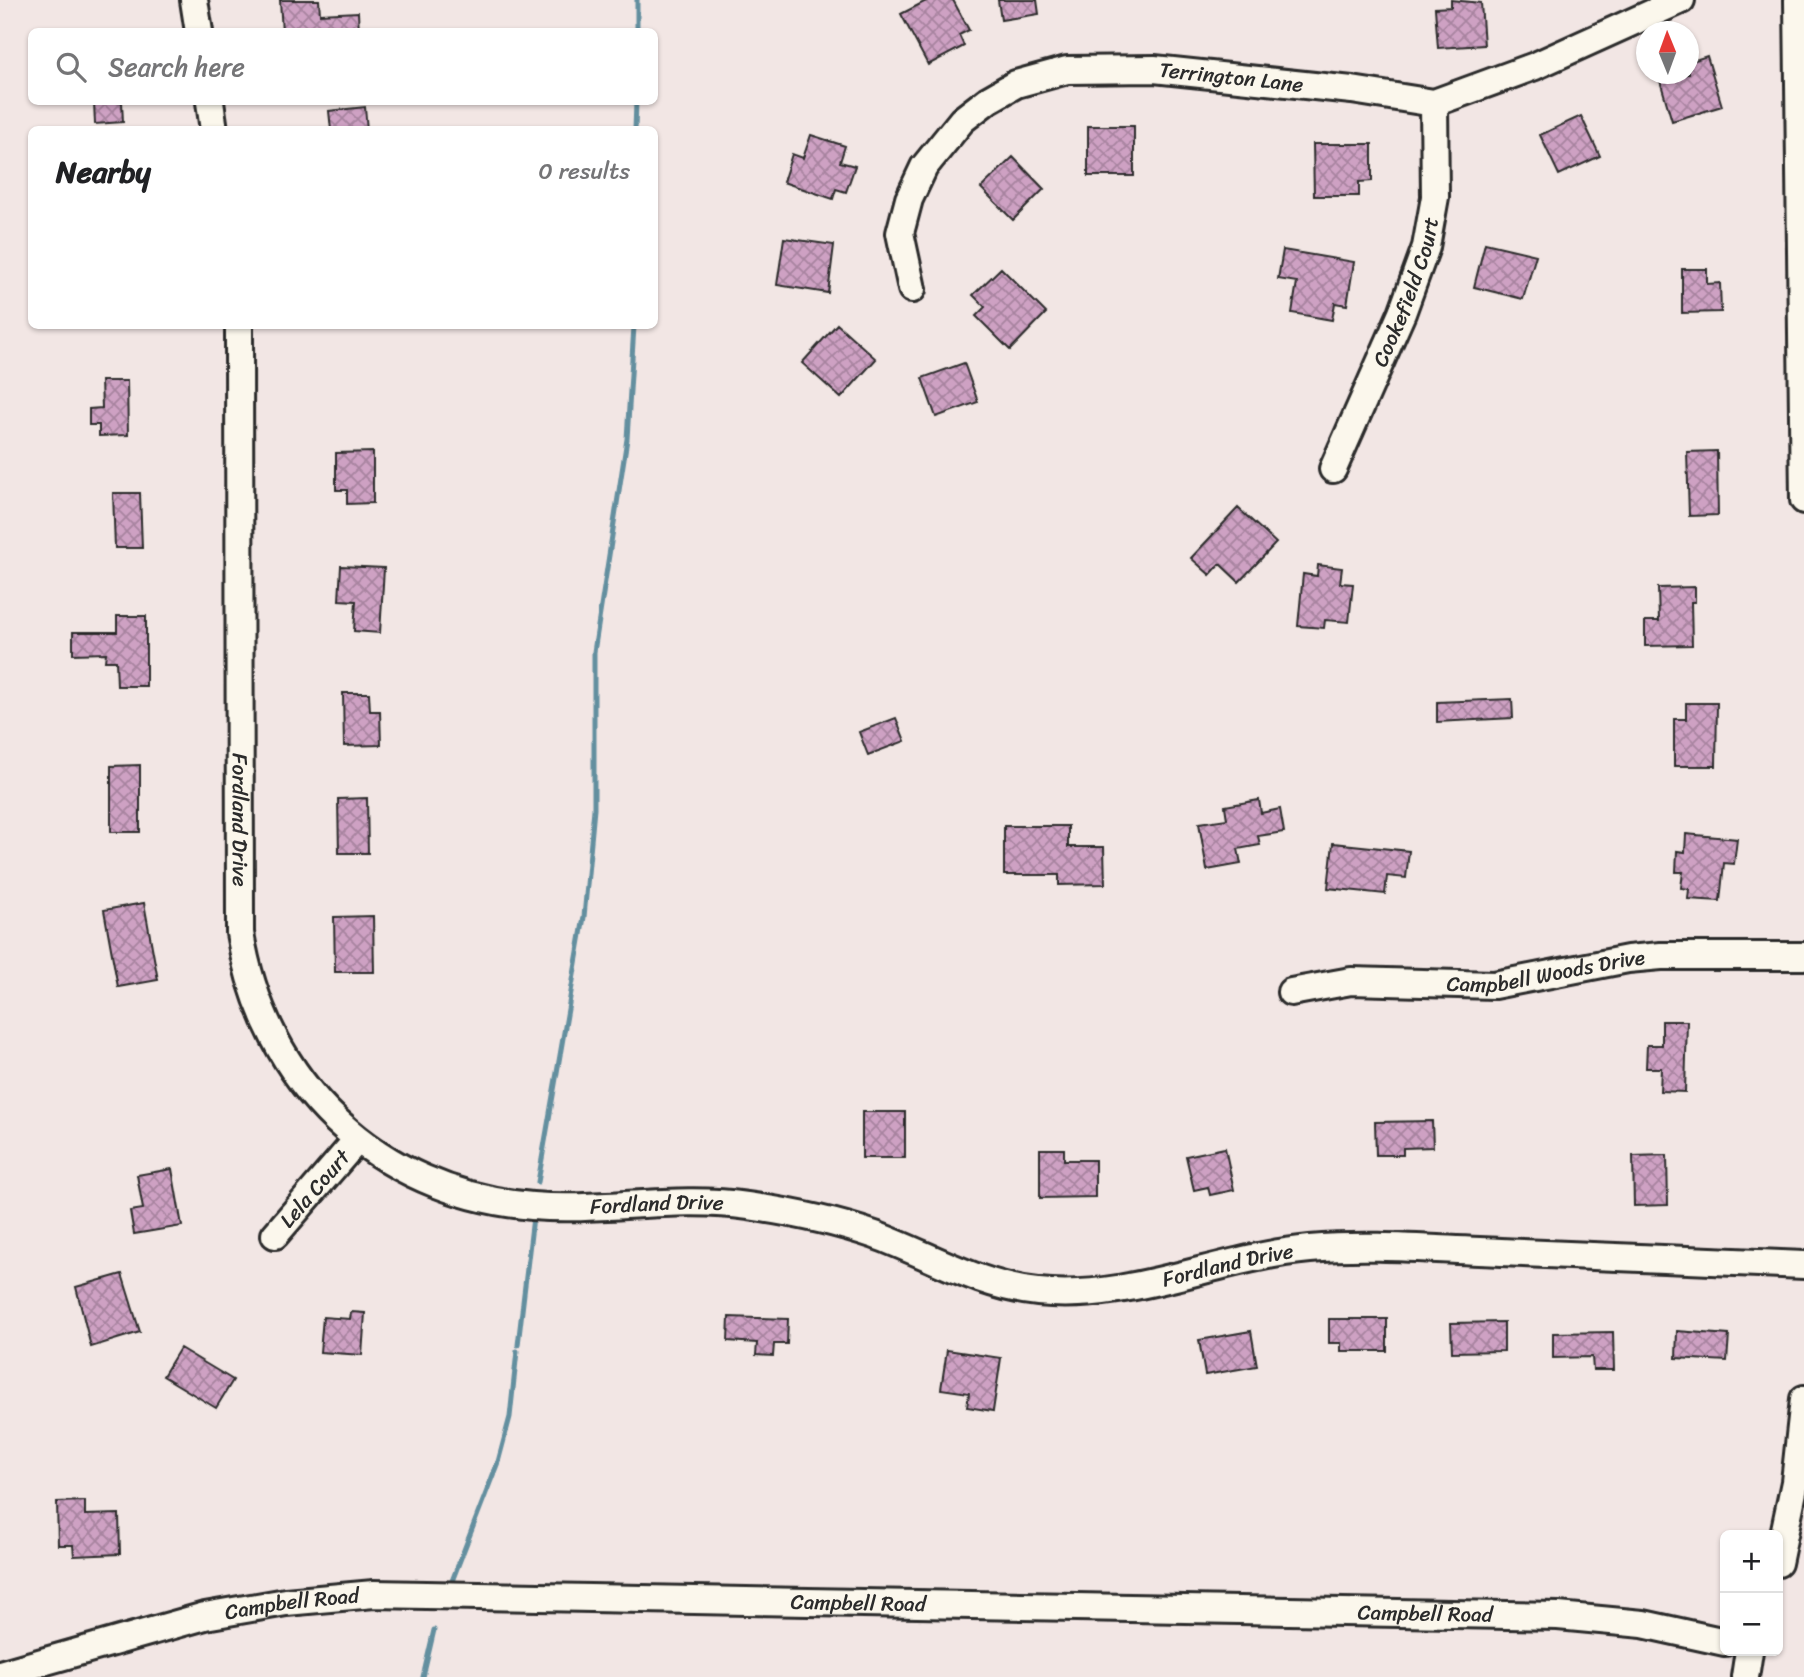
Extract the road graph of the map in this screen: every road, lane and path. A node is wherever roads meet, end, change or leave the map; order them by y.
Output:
1 (194, 0) edge
2 (1681, 0) edge
3 (1798, 0) edge
4 (198, 28) edge
5 (1434, 103) junction
6 (210, 105) edge
7 (213, 126) edge
8 (912, 289) dead end
9 (239, 329) edge
10 (1333, 468) dead end
11 (1804, 500) edge
12 (1804, 956) edge
13 (1291, 992) dead end
14 (356, 1141) junction
15 (275, 1236) dead end
16 (1804, 1265) edge
17 (1804, 1407) edge
18 (1783, 1540) edge
19 (1720, 1641) edge
20 (1748, 1656) edge
21 (0, 1674) edge
22 (1745, 1677) edge

1 - 4 street
2 - 5 street, Terrington Lane
3 - 11 street
5 - 8 street, Terrington Lane
5 - 10 street, Cookefield Court
6 - 7 street
9 - 14 street, Fordland Drive
12 - 13 street, Campbell Woods Drive
14 - 15 street, Lela Court
14 - 16 street, Fordland Drive
17 - 18 street
19 - 21 street, Campbell Road
20 - 22 street

